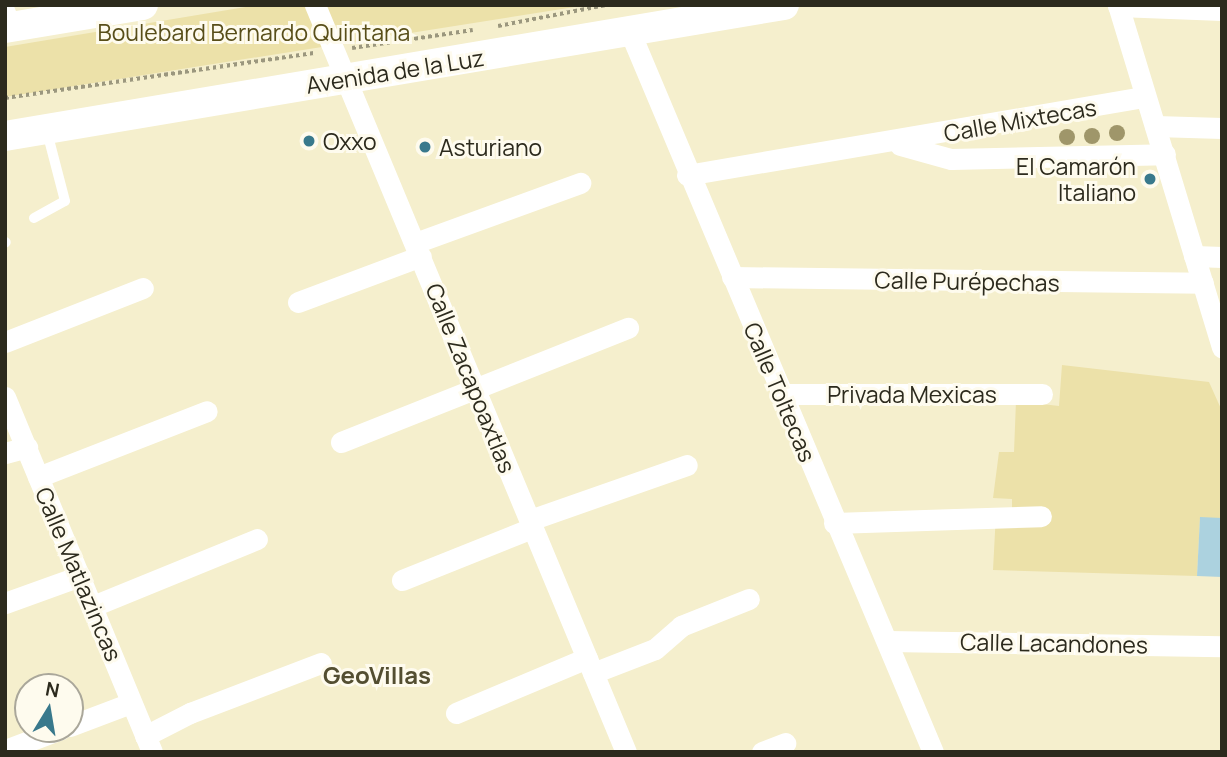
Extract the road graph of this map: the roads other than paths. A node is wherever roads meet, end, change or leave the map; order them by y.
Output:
1 (143, 5) edge
2 (315, 5) edge
3 (784, 5) edge
4 (1118, 6) edge
5 (112, 8) edge
6 (736, 10) edge
7 (1222, 10) edge
8 (10, 20) edge
9 (630, 32) junction
10 (346, 78) junction
11 (1145, 97) junction
12 (1155, 126) junction
13 (1222, 128) edge
14 (46, 129) junction
15 (5, 136) edge
16 (894, 143) junction
17 (1165, 155) junction
18 (687, 174) junction
19 (580, 183) dead end
20 (34, 218) dead end
21 (418, 250) junction
22 (1194, 256) junction
23 (1222, 257) edge
24 (732, 277) junction
25 (1203, 283) junction
26 (143, 288) dead end
27 (298, 302) dead end
28 (628, 328) dead end
29 (5, 342) edge
30 (1222, 348) edge
31 (476, 392) junction
32 (783, 394) junction
33 (1042, 394) dead end
34 (5, 397) edge
35 (207, 411) dead end
36 (341, 442) dead end
37 (27, 447) junction
38 (5, 453) edge
39 (687, 465) dead end
40 (38, 477) junction
41 (1041, 516) dead end
42 (834, 523) junction
43 (531, 524) junction
44 (257, 539) dead end
45 (80, 576) junction
46 (402, 580) dead end
47 (749, 599) dead end
48 (5, 603) edge
49 (93, 606) junction
50 (887, 641) junction
51 (1222, 646) edge
52 (321, 663) dead end
53 (590, 666) junction
54 (131, 703) junction
55 (456, 713) dead end
56 (84, 721) edge
57 (24, 743) edge
58 (785, 743) dead end
59 (149, 744) edge
60 (5, 750) edge
61 (626, 752) edge
62 (762, 752) edge
63 (933, 752) edge

1 - 5 main road
2 - 10 street, Calle Zacapoaxtlas
3 - 6 main road, Avenida de la Luz
4 - 7 street
4 - 11 street
5 - 8 main road
6 - 9 main road, Avenida de la Luz
9 - 10 main road, Avenida de la Luz
9 - 18 street, Calle Toltecas
10 - 14 main road, Avenida de la Luz
10 - 21 street, Calle Zacapoaxtlas
11 - 12 street
11 - 16 street, Calle Mixtecas
12 - 13 street
12 - 17 street
14 - 15 main road, Avenida de la Luz
14 - 20 lane
16 - 17 street, Calle Mixtecas
16 - 18 street, Calle Mixtecas
17 - 22 street
18 - 24 street, Calle Toltecas
19 - 21 street
21 - 27 street
21 - 31 street, Calle Zacapoaxtlas
22 - 23 street
22 - 25 street
24 - 25 street, Calle Purépechas
24 - 32 street, Calle Toltecas
25 - 30 street
26 - 29 street
28 - 31 street
31 - 36 street
31 - 43 street, Calle Zacapoaxtlas
32 - 33 street, Privada Mexicas
32 - 42 street, Calle Toltecas
34 - 37 street, Calle Matlazincas
35 - 40 street
37 - 38 street
37 - 40 street, Calle Matlazincas
39 - 43 street
40 - 45 street, Calle Matlazincas
41 - 42 street
42 - 50 street, Calle Toltecas
43 - 46 street
43 - 53 street, Calle Zacapoaxtlas
44 - 49 street
45 - 48 street
45 - 49 street, Calle Matlazincas
47 - 53 street
49 - 54 street, Calle Matlazincas
50 - 51 street, Calle Lacandones
50 - 63 street, Calle Toltecas
52 - 59 street
53 - 55 street
53 - 61 street, Calle Zacapoaxtlas
54 - 56 street
54 - 59 street, Calle Matlazincas
57 - 60 street
58 - 62 street

